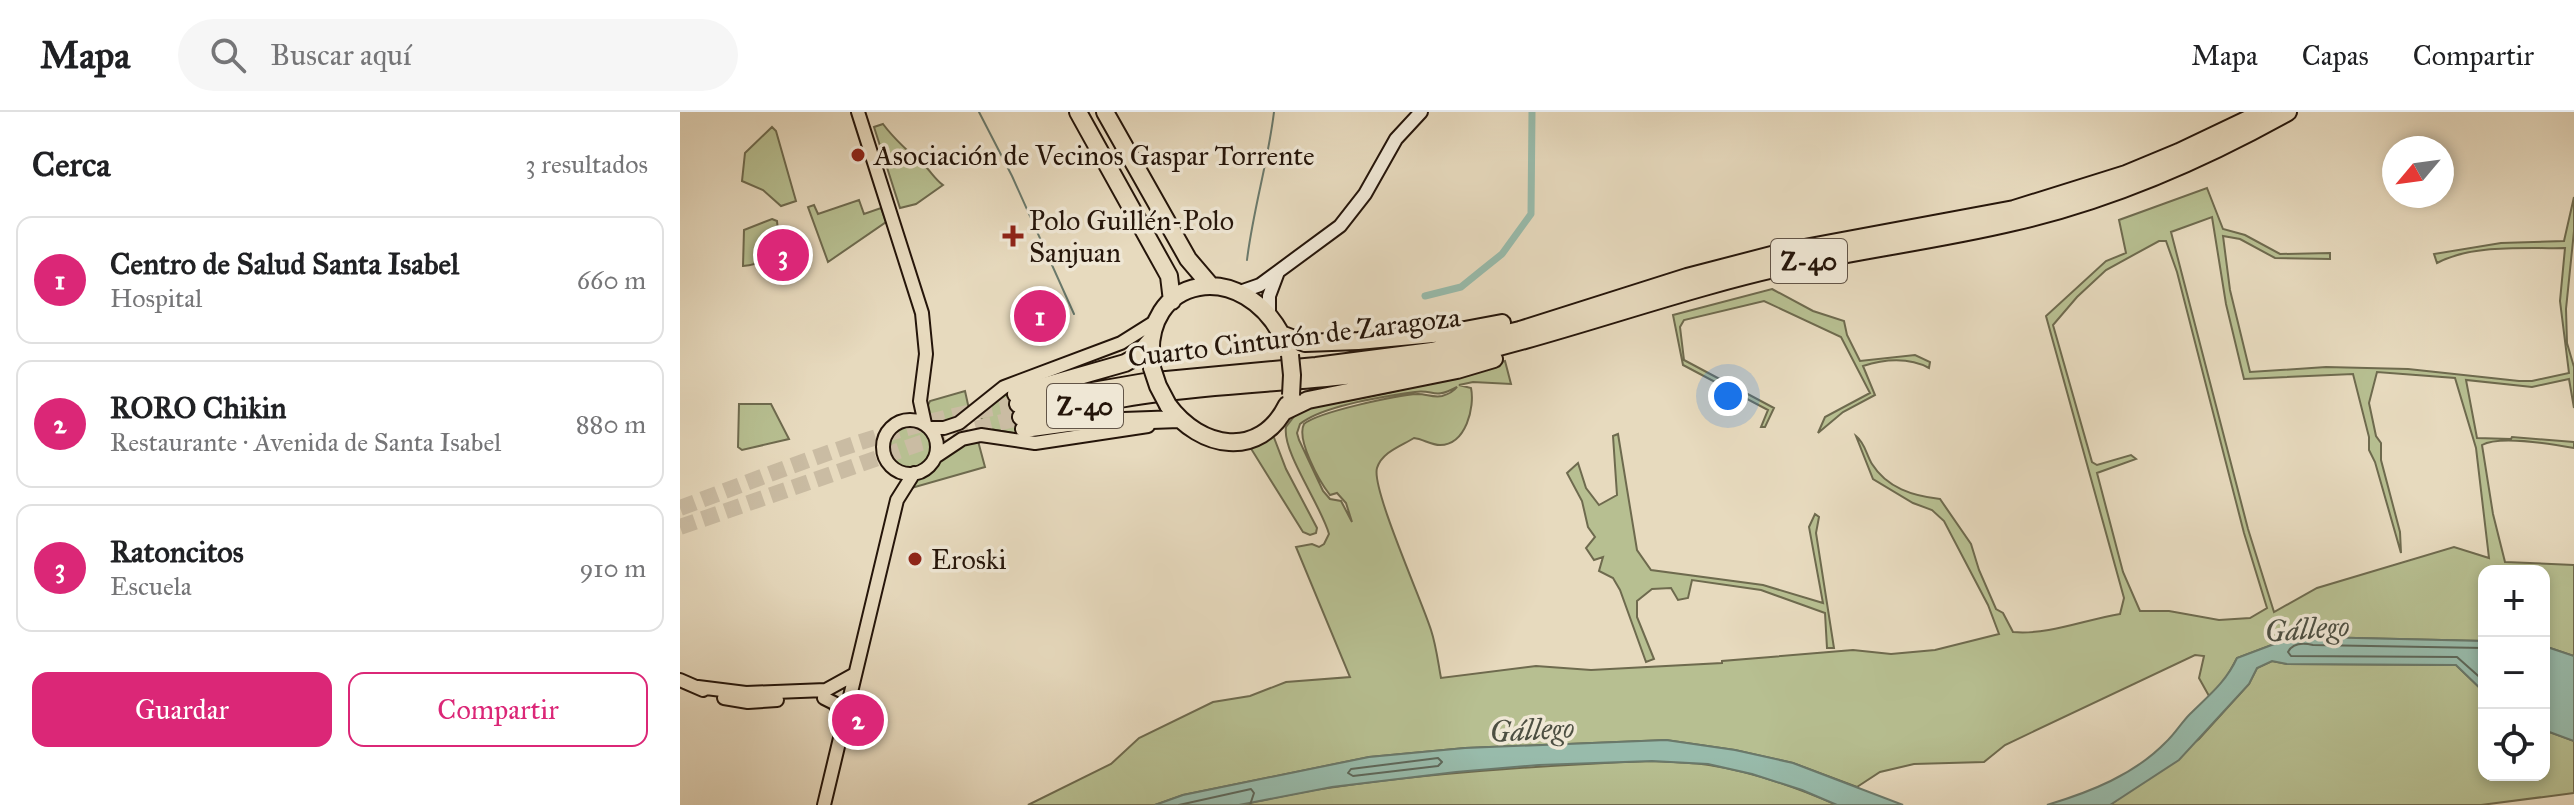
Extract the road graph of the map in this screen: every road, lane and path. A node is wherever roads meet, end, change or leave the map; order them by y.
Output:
1 (858, 112) edge
2 (1078, 112) edge
3 (1105, 112) edge
4 (1421, 112) edge
5 (2263, 112) edge
6 (2288, 112) edge
7 (1279, 271) junction
8 (1211, 286) junction
9 (1240, 292) junction
10 (1635, 293) junction
11 (1172, 301) junction
12 (1269, 315) junction
13 (1600, 320) junction
14 (1156, 321) junction
15 (1281, 334) junction
16 (1151, 340) junction
17 (920, 401) junction
18 (1020, 411) junction
19 (1283, 412) junction
20 (1177, 416) junction
21 (905, 420) junction
22 (928, 426) junction
23 (935, 457) junction
24 (896, 470) junction
25 (914, 473) junction
26 (897, 500) junction
27 (855, 674) junction
28 (680, 680) edge
29 (834, 695) junction
30 (844, 717) junction
31 (824, 805) edge

1 - 17 main road
2 - 11 highway
3 - 8 highway
4 - 7 main road
5 - 10 highway, Cuarto Cinturón de Zaragoza / Z-40
6 - 13 highway, Z-40
7 - 9 main road
7 - 12 main road
8 - 9 highway
8 - 11 highway
9 - 12 highway
10 - 15 highway
10 - 18 highway, Cuarto Cinturón de Zaragoza / Z-40
11 - 14 highway
12 - 15 highway
13 - 18 highway, Z-40
13 - 19 highway
14 - 16 highway
14 - 22 main road
15 - 19 highway, bridge
16 - 18 highway
16 - 20 highway, bridge
17 - 21 main road
17 - 22 main road
18 - 20 highway
19 - 20 highway
20 - 23 main road
21 - 22 main road
21 - 24 main road
22 - 23 main road
23 - 25 main road
24 - 25 main road
24 - 26 main road
25 - 26 main road
26 - 27 main road
27 - 29 main road
27 - 29 main road
28 - 29 main road
29 - 30 main road
29 - 30 main road
30 - 31 main road

